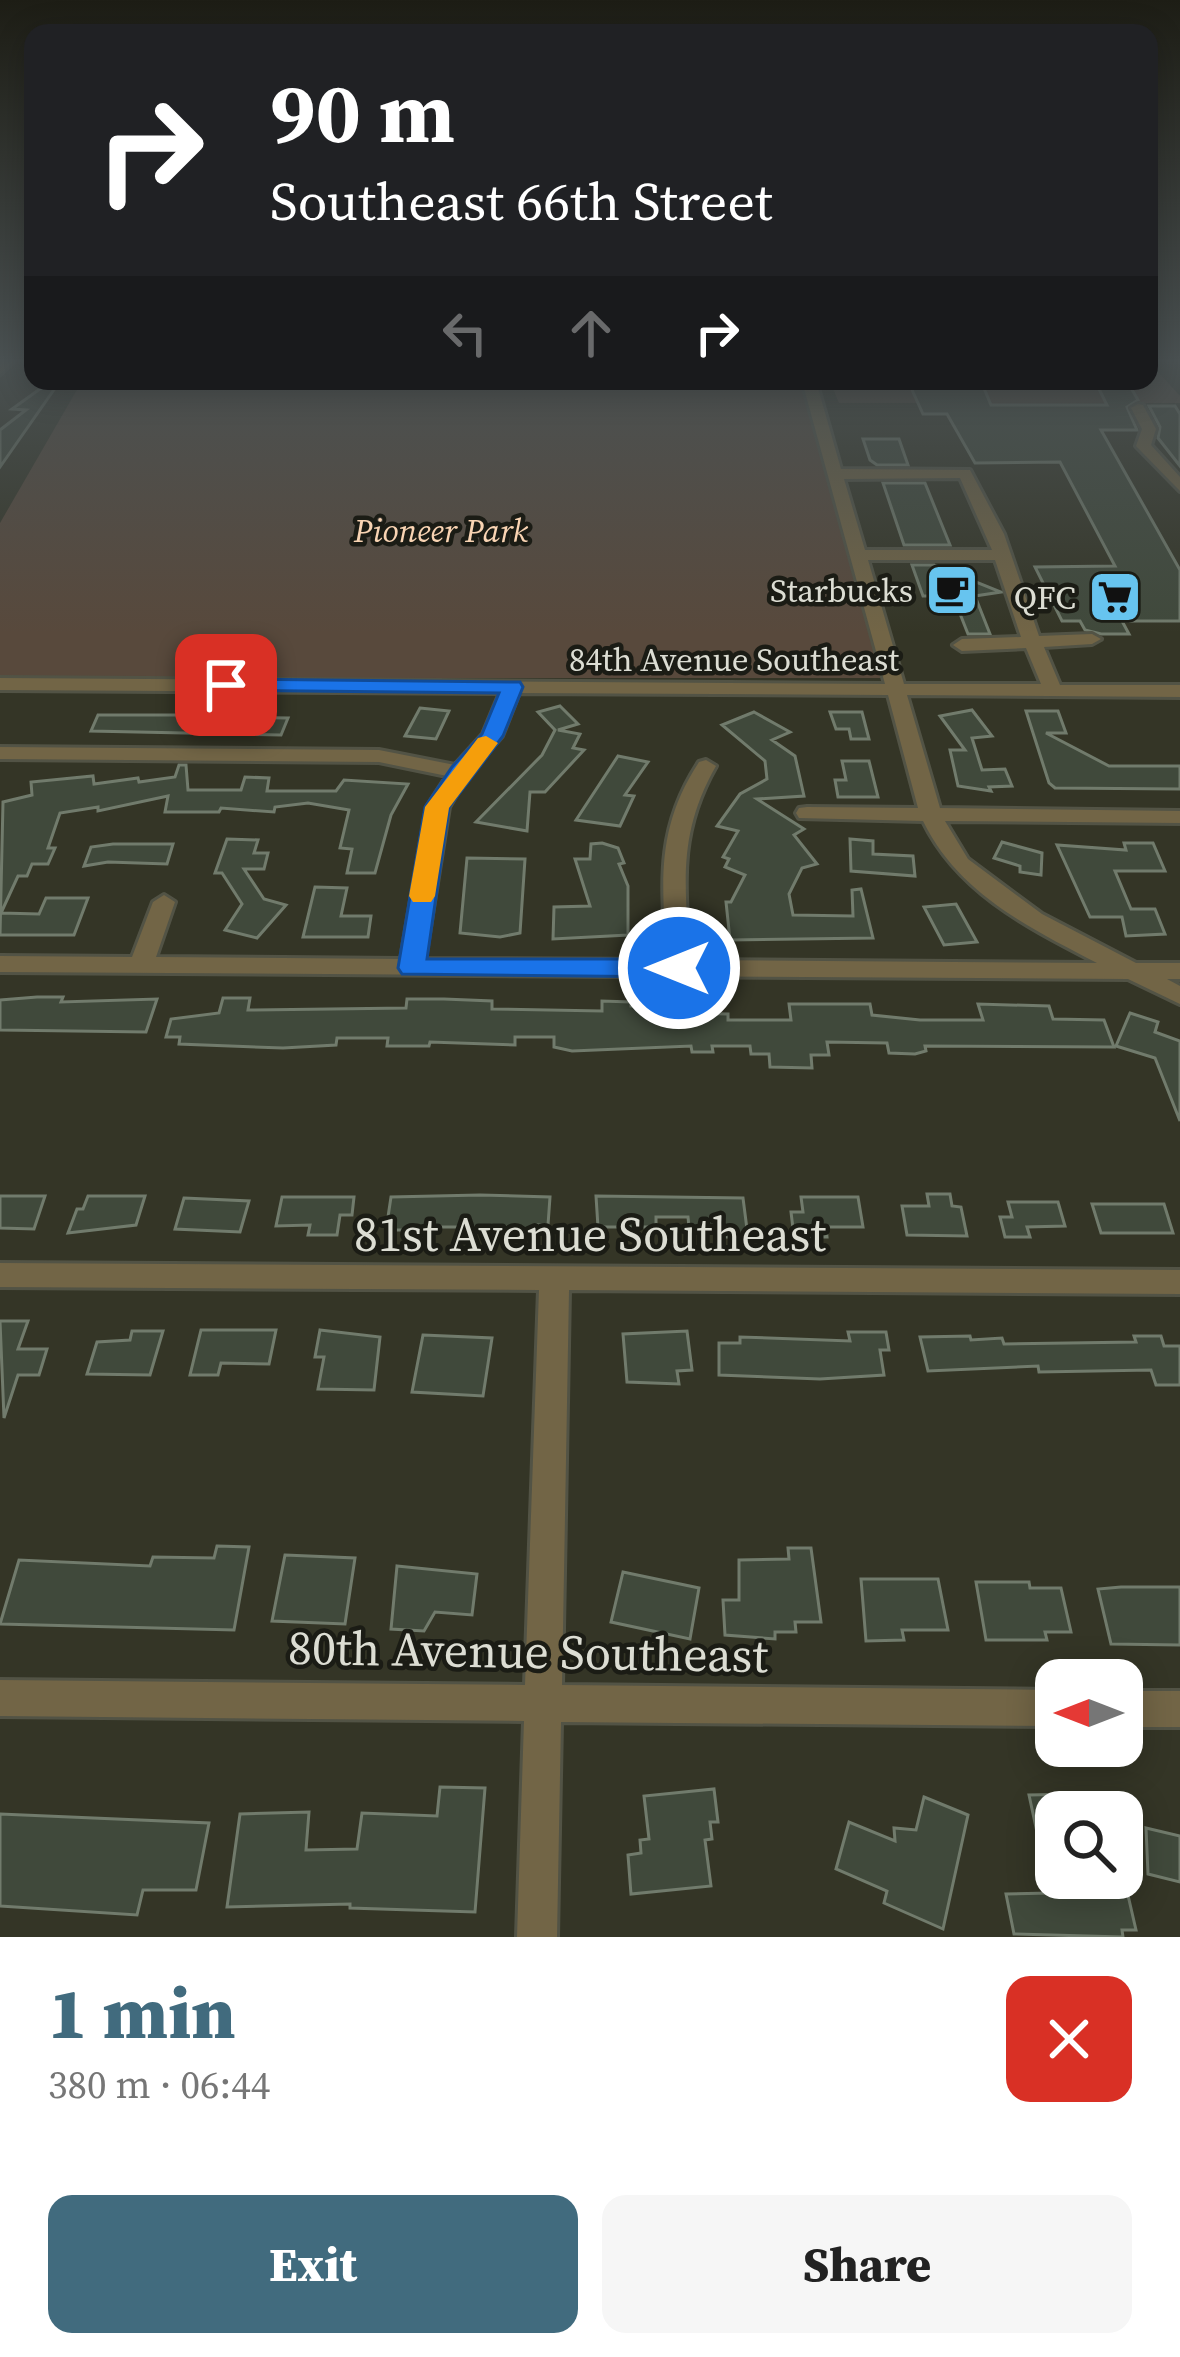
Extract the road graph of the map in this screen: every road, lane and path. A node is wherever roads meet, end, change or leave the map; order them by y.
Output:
1 (830, 452) edge
2 (1149, 452) edge
3 (836, 474) junction
4 (1180, 486) edge
5 (1000, 555) junction
6 (860, 556) junction
7 (1092, 639) dead end
8 (1031, 640) junction
9 (962, 645) dead end
10 (0, 684) edge
11 (512, 687) junction
12 (898, 690) junction
13 (1053, 690) junction
14 (1180, 691) edge
15 (0, 753) edge
16 (706, 766) dead end
17 (460, 772) junction
18 (807, 813) dead end
19 (931, 815) junction
20 (1180, 817) edge
21 (164, 902) dead end
22 (0, 964) edge
23 (141, 965) junction
24 (412, 968) junction
25 (679, 968) junction
26 (1132, 970) junction
27 (1180, 970) edge
28 (1180, 997) edge
29 (0, 1275) edge
30 (554, 1280) junction
31 (1180, 1282) edge
32 (0, 1698) edge
33 (545, 1701) junction
34 (1035, 1708) edge
35 (1143, 1708) edge
36 (1180, 1709) edge
37 (537, 1937) edge

1 - 3 street
2 - 4 street
3 - 5 street
3 - 6 street
5 - 6 street
5 - 8 street
6 - 12 street
7 - 8 street
8 - 9 street
8 - 13 street
10 - 11 street, 84th Avenue Southeast
11 - 12 street, 84th Avenue Southeast
11 - 17 street
12 - 13 street, 84th Avenue Southeast
12 - 19 street
13 - 14 street, 84th Avenue Southeast
15 - 17 street
16 - 25 street
17 - 24 street
18 - 19 street
19 - 20 street
19 - 26 street
21 - 23 street
22 - 23 street
23 - 24 street
24 - 25 street
25 - 26 street
26 - 27 street
26 - 28 street
29 - 30 street, 81st Avenue Southeast
30 - 31 street, 81st Avenue Southeast
30 - 33 street
32 - 33 street, 80th Avenue Southeast
33 - 34 street, 80th Avenue Southeast
33 - 37 street
35 - 36 street

